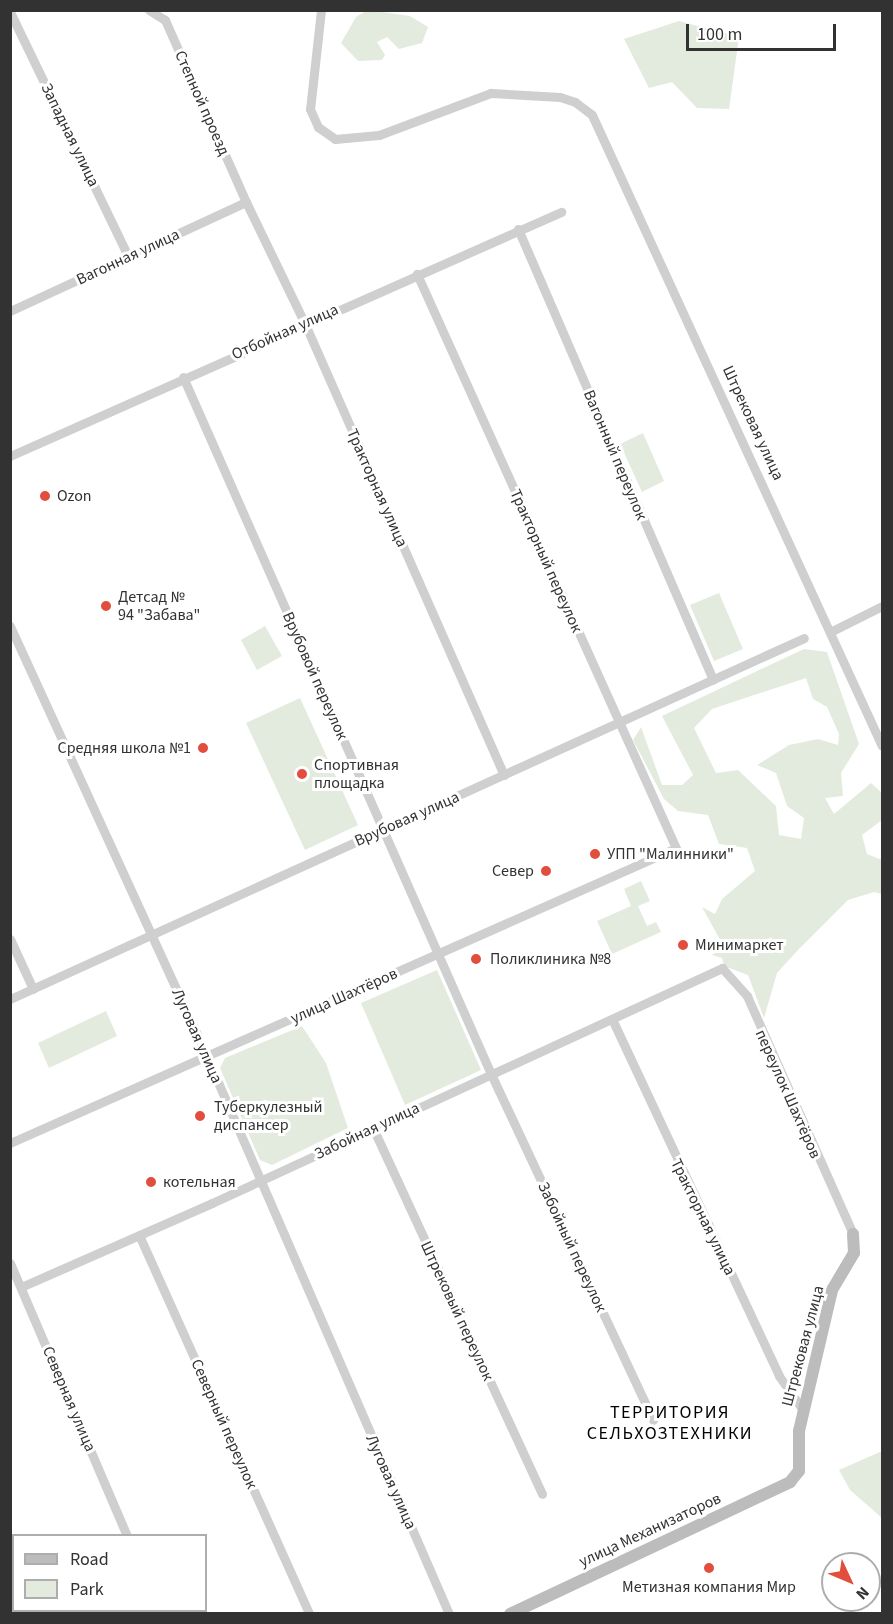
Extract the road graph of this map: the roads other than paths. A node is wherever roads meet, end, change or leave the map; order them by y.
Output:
1 (149, 10) edge
2 (321, 10) edge
3 (10, 12) edge
4 (246, 202) junction
5 (561, 212) dead end
6 (518, 229) junction
7 (129, 258) junction
8 (417, 274) junction
9 (10, 311) edge
10 (305, 324) junction
11 (183, 377) junction
12 (10, 456) edge
13 (882, 606) edge
14 (10, 626) edge
15 (832, 631) junction
16 (804, 638) dead end
17 (713, 680) junction
18 (618, 722) junction
19 (882, 746) edge
20 (504, 775) junction
21 (383, 830) junction
22 (676, 848) joint
23 (151, 936) junction
24 (10, 939) edge
25 (438, 954) junction
26 (712, 970) joint
27 (33, 989) junction
28 (10, 999) edge
29 (612, 1019) junction
30 (207, 1057) junction
31 (491, 1074) junction
32 (373, 1128) junction
33 (10, 1143) edge
34 (259, 1181) junction
35 (853, 1234) joint
36 (139, 1235) junction
37 (10, 1263) edge
38 (21, 1287) junction
39 (803, 1410) junction
40 (653, 1420) dead end
41 (799, 1471) joint
42 (542, 1494) dead end
43 (126, 1534) edge
44 (309, 1614) edge
45 (449, 1614) edge
46 (510, 1614) edge

1 - 4 street, Степной проезд
2 - 15 street, Штрековая улица
3 - 7 street, Западная улица
4 - 7 street, Вагонная улица
4 - 10 street, Тракторная улица
5 - 6 street, Отбойная улица
6 - 8 street, Отбойная улица
6 - 17 street, Вагонный переулок
7 - 9 street, Вагонная улица
8 - 10 street, Отбойная улица
8 - 18 street, Тракторный переулок
10 - 11 street, Отбойная улица
10 - 20 street, Тракторная улица
11 - 12 street, Отбойная улица
11 - 21 street, Врубовой переулок
13 - 15 street
14 - 23 street, Луговая улица
15 - 19 street, Штрековая улица
16 - 17 street, Врубовая улица
17 - 18 street, Врубовая улица
18 - 20 street, Врубовая улица
18 - 22 street, Тракторный переулок
20 - 21 street, Врубовая улица
21 - 23 street, Врубовая улица
21 - 25 street, Врубовой переулок
22 - 25 street, улица Шахтёров
23 - 27 street, Врубовая улица
23 - 30 street, Луговая улица
24 - 27 street
25 - 30 street, улица Шахтёров
25 - 31 street, Врубовой переулок
26 - 29 street, Забойная улица
26 - 35 street, переулок Шахтёров
27 - 28 street, Врубовая улица
29 - 31 street, Забойная улица
29 - 39 street, Тракторная улица
30 - 33 street, улица Шахтёров
30 - 34 street, Луговая улица
31 - 32 street, Забойная улица
31 - 40 street, Забойный переулок
32 - 34 street, Забойная улица
32 - 42 street, Штрековый переулок
34 - 36 street, Забойная улица
34 - 45 street, Луговая улица
35 - 39 street, Штрековая улица
36 - 38 street, Забойная улица
36 - 44 street, Северный переулок
37 - 38 street, Северная улица
38 - 43 street, Северная улица
39 - 41 street, Штрековая улица
41 - 46 street, улица Механизаторов

